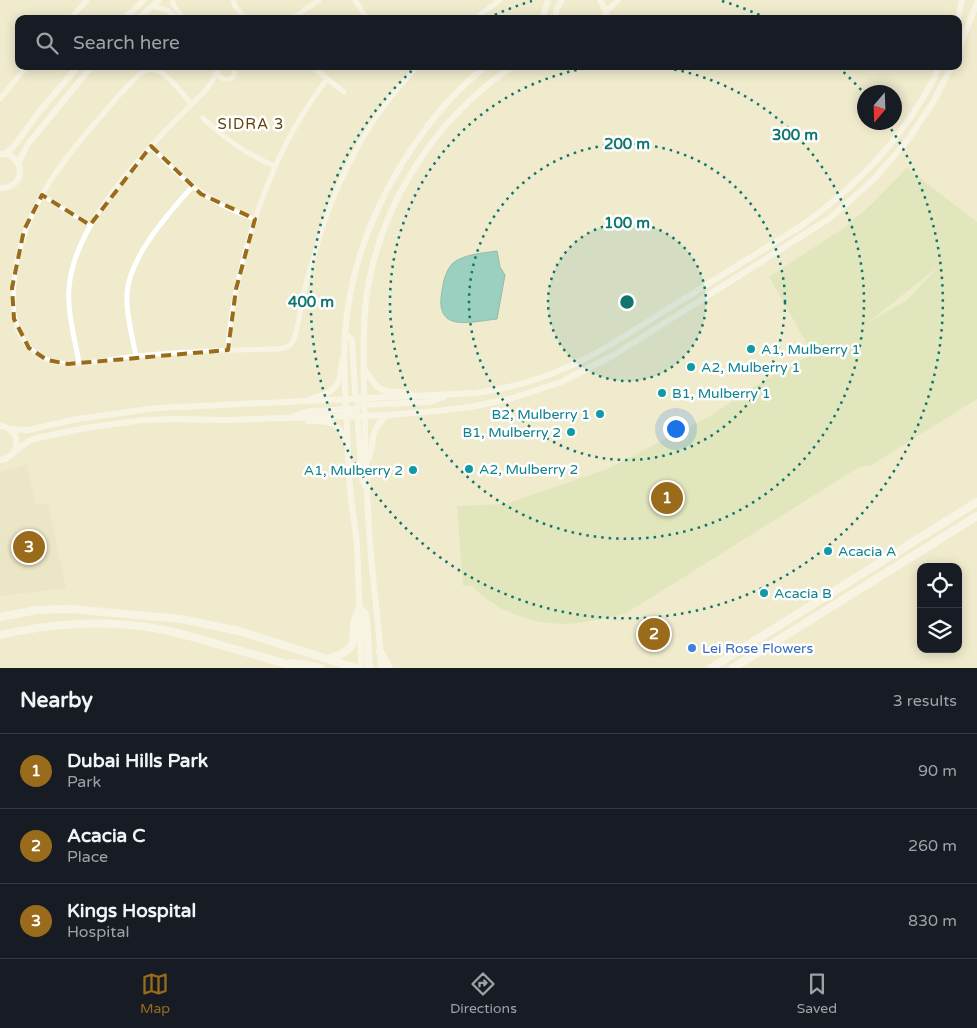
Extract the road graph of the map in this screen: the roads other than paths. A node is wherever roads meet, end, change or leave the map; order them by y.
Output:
1 (87, 0) edge
2 (143, 0) edge
3 (159, 0) edge
4 (172, 0) edge
5 (233, 0) edge
6 (319, 0) edge
7 (355, 0) edge
8 (500, 0) edge
9 (548, 0) edge
10 (600, 0) edge
11 (618, 0) edge
12 (964, 0) edge
13 (975, 0) edge
14 (560, 1) edge
15 (977, 3) edge
16 (152, 6) junction
17 (74, 15) edge
18 (128, 15) edge
19 (142, 15) edge
20 (173, 15) edge
21 (181, 15) edge
22 (243, 15) edge
23 (297, 15) edge
24 (364, 15) edge
25 (479, 15) edge
26 (543, 15) edge
27 (557, 15) edge
28 (606, 15) edge
29 (960, 15) edge
30 (969, 22) junction
31 (962, 40) edge
32 (24, 70) edge
33 (75, 70) edge
34 (89, 70) edge
35 (145, 70) edge
36 (159, 70) edge
37 (216, 70) edge
38 (218, 70) edge
39 (235, 70) edge
40 (317, 70) edge
41 (414, 70) edge
42 (482, 70) edge
43 (508, 70) edge
44 (938, 70) edge
45 (950, 70) edge
46 (224, 79) junction
47 (327, 79) junction
48 (209, 86) junction
49 (344, 92) dead end
50 (0, 99) edge
51 (191, 104) junction
52 (203, 118) dead end
53 (151, 146) junction
54 (3, 154) edge
55 (18, 164) junction
56 (274, 166) junction
57 (192, 186) junction
58 (1, 188) edge
59 (42, 195) junction
60 (254, 219) junction
61 (90, 225) junction
62 (765, 248) junction
63 (770, 257) junction
64 (345, 333) junction
65 (228, 350) junction
66 (136, 356) junction
67 (345, 356) junction
68 (79, 363) junction
69 (364, 367) junction
70 (447, 395) junction
71 (415, 397) junction
72 (346, 399) junction
73 (302, 402) junction
74 (359, 404) junction
75 (346, 412) junction
76 (361, 415) junction
77 (388, 415) junction
78 (292, 418) junction
79 (1, 424) edge
80 (10, 429) junction
81 (348, 446) junction
82 (14, 452) junction
83 (0, 460) edge
84 (366, 463) junction
85 (367, 489) junction
86 (977, 502) edge
87 (977, 516) edge
88 (360, 609) junction
89 (0, 617) edge
90 (0, 635) edge
91 (380, 651) junction
92 (327, 658) junction
93 (285, 664) junction
94 (297, 668) edge
95 (320, 668) edge
96 (356, 668) edge
97 (361, 668) edge
98 (369, 668) edge
99 (381, 668) edge
100 (389, 668) edge
101 (711, 668) edge
102 (733, 668) edge

1 - 17 street
2 - 18 street
3 - 16 street
4 - 21 street
5 - 22 street
6 - 23 street
7 - 24 street
8 - 25 street
9 - 26 street
10 - 28 street
11 - 28 street
12 - 29 street
13 - 30 street
14 - 27 street
15 - 30 street
16 - 19 street
16 - 20 street
30 - 31 street
32 - 50 street
33 - 54 street
34 - 55 street
35 - 59 street
36 - 51 street
37 - 48 street
38 - 46 street
39 - 46 street
40 - 47 street
41 - 65 street
42 - 64 street
43 - 69 street
44 - 62 street
45 - 63 street
46 - 48 street
47 - 49 street
47 - 56 street
48 - 51 street
51 - 53 street
52 - 56 street
53 - 57 street
53 - 61 street
54 - 55 street
55 - 58 street
56 - 60 street
57 - 60 street
57 - 66 street
59 - 61 street
59 - 68 street
60 - 65 street
61 - 68 street
62 - 63 street
62 - 70 street
63 - 77 street
64 - 67 street
64 - 74 street
65 - 66 street
66 - 68 street
67 - 72 street
67 - 73 street
69 - 71 street
69 - 74 street
70 - 71 street
70 - 74 street
71 - 74 street
72 - 73 street
72 - 74 street
72 - 75 street
73 - 80 street
74 - 75 street
74 - 76 street
75 - 76 street
75 - 78 street
75 - 81 street
76 - 77 street
76 - 84 street
76 - 85 street
77 - 84 street
78 - 81 street
78 - 82 street
79 - 80 street
80 - 82 street
81 - 88 street
82 - 83 street
84 - 85 street
85 - 91 street
86 - 101 main road
87 - 102 main road
88 - 92 main road
88 - 97 street
88 - 98 main road
89 - 92 main road
90 - 93 main road
91 - 99 street
91 - 100 main road
92 - 96 main road
93 - 94 main road
93 - 95 main road

